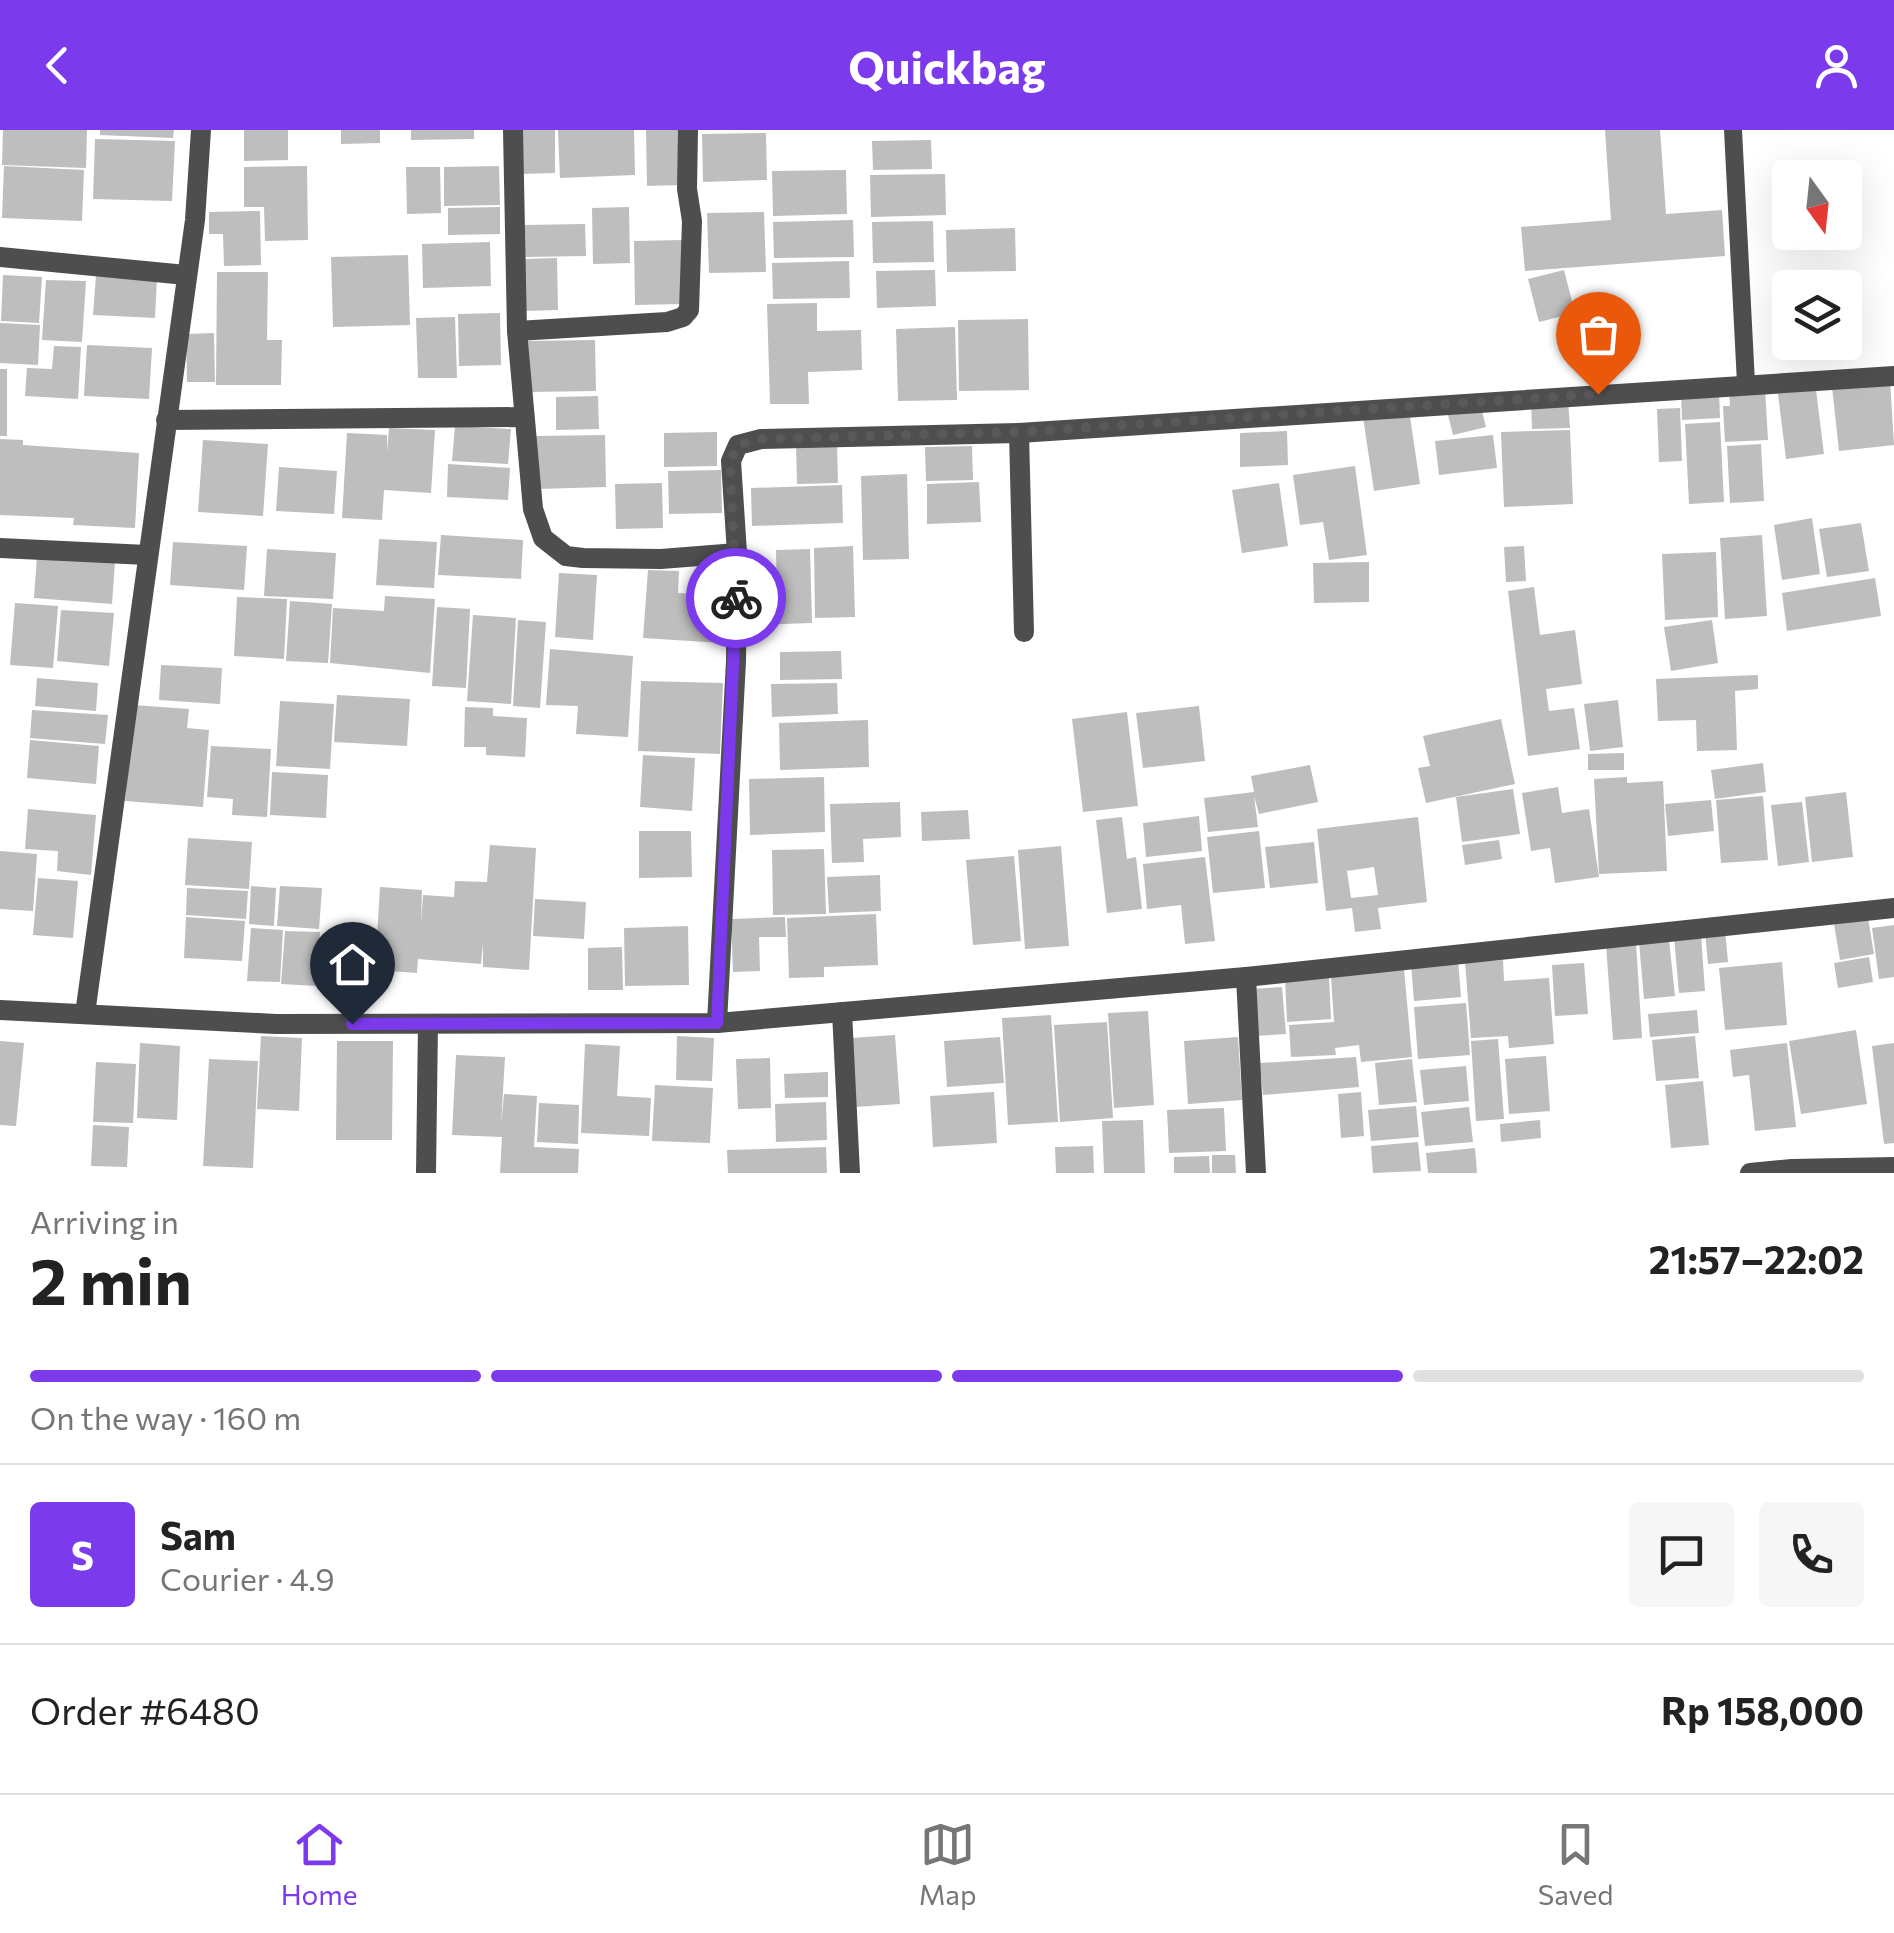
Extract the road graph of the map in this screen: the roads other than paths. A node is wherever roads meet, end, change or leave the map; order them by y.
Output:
1 (201, 130) edge
2 (512, 130) edge
3 (688, 130) edge
4 (1733, 130) edge
5 (0, 257) edge
6 (186, 275) junction
7 (517, 331) junction
8 (1894, 376) edge
9 (1746, 384) junction
10 (524, 417) junction
11 (166, 420) junction
12 (1019, 432) junction
13 (0, 548) edge
14 (737, 554) junction
15 (147, 555) junction
16 (1024, 632) dead end
17 (1894, 908) edge
18 (1246, 977) junction
19 (0, 1010) edge
20 (842, 1012) junction
21 (86, 1014) junction
22 (717, 1023) junction
23 (428, 1024) junction
24 (1894, 1167) edge
25 (1869, 1170) edge
26 (426, 1173) edge
27 (850, 1173) edge
28 (1256, 1173) edge
29 (1750, 1173) edge

1 - 6 street
2 - 7 street
3 - 7 street
4 - 9 lane
5 - 6 street
6 - 11 street
7 - 10 street
8 - 9 street
9 - 12 street
10 - 11 street
10 - 14 street
11 - 15 street
12 - 14 street
12 - 16 street
13 - 15 street
14 - 22 street
15 - 21 street
17 - 18 street
18 - 20 street
18 - 28 street
19 - 21 street
20 - 22 street
20 - 27 street
21 - 23 street
22 - 23 street
23 - 26 street
24 - 25 street
25 - 29 street

